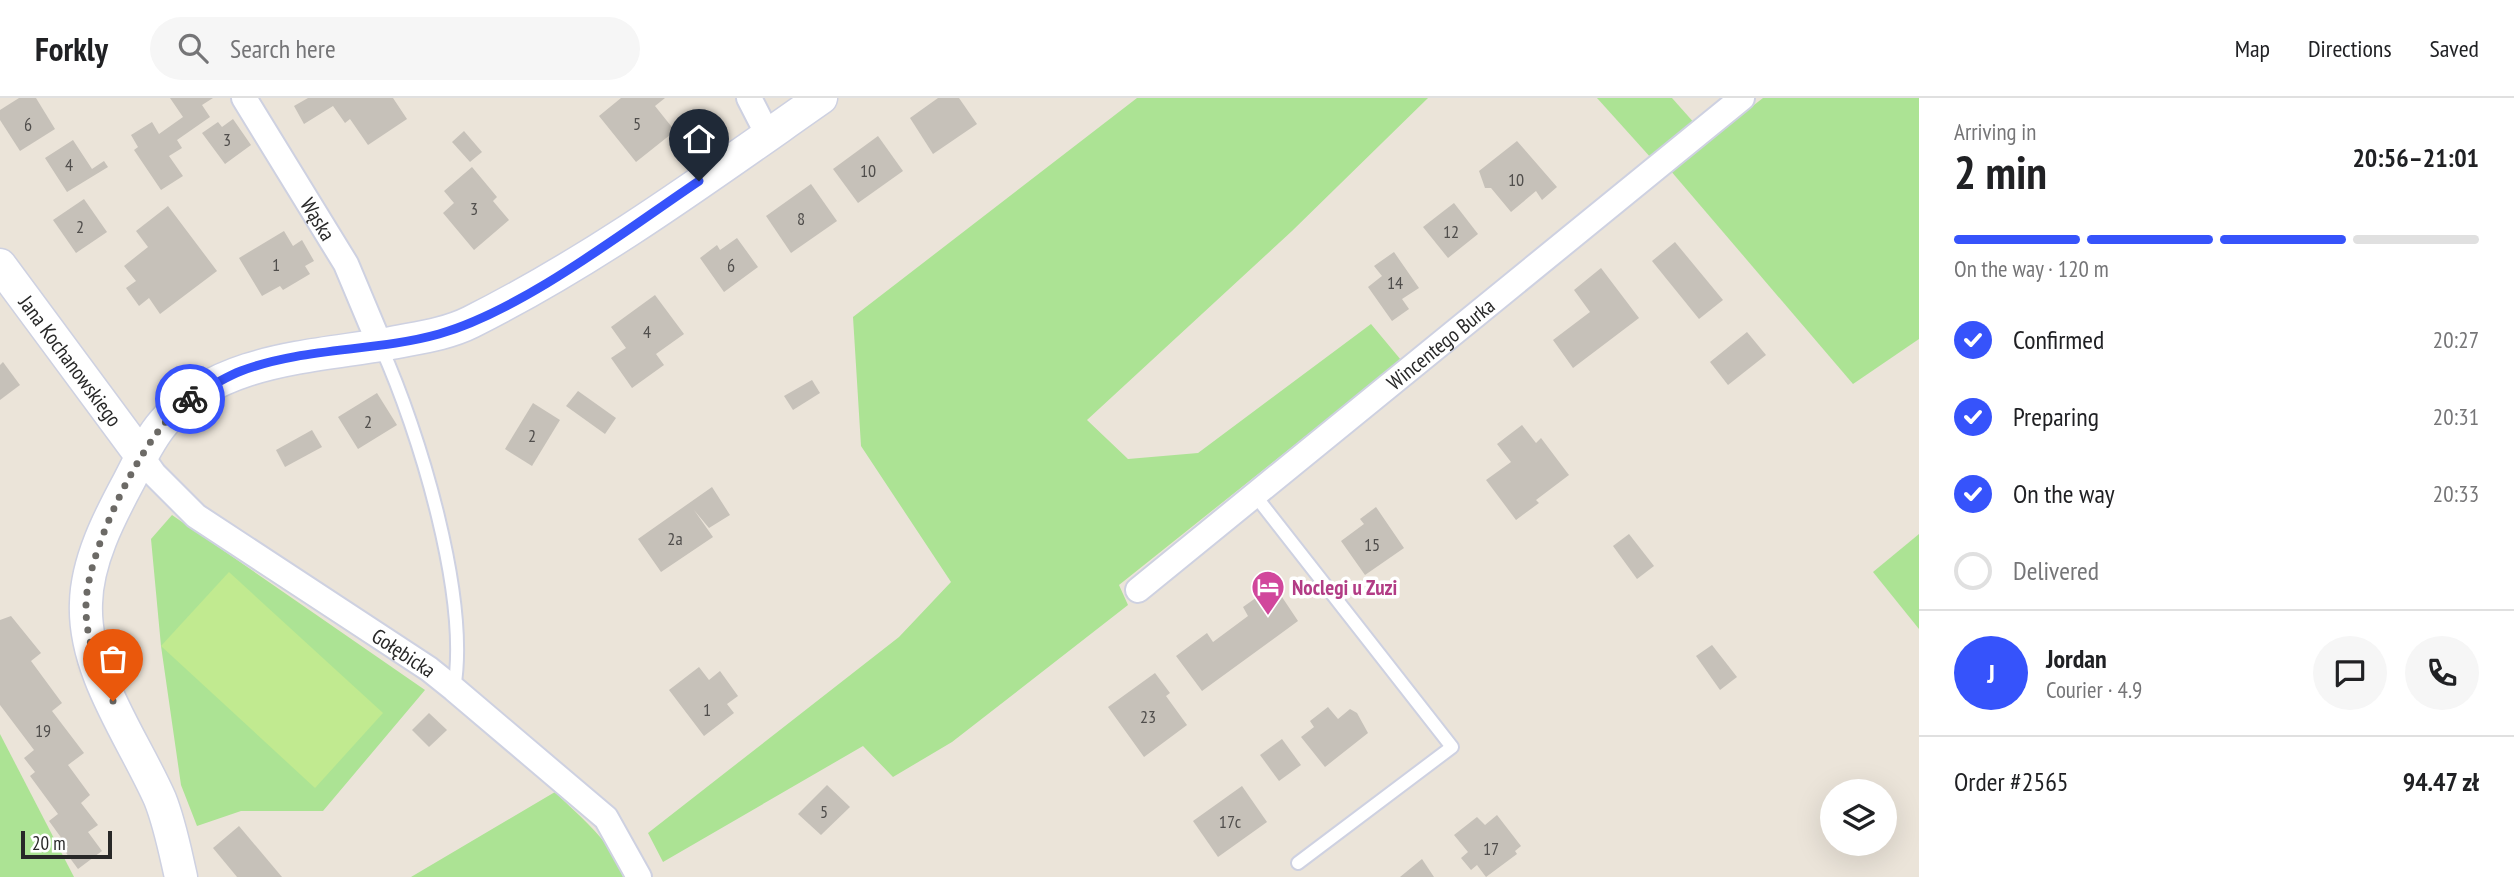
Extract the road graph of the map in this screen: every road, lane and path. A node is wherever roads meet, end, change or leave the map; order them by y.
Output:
1 (244, 98) edge
2 (749, 98) edge
3 (821, 98) edge
4 (1742, 98) edge
5 (768, 135) junction
6 (0, 265) edge
7 (380, 345) junction
8 (142, 457) junction
9 (1254, 494) junction
10 (1138, 590) dead end
11 (454, 689) junction
12 (1298, 863) dead end
13 (181, 877) edge
14 (639, 877) edge

1 - 7 street, Wąska
2 - 5 street
3 - 5 street
4 - 9 street, Wincentego Burka
5 - 7 street
6 - 8 street, Jana Kochanowskiego
7 - 8 street
7 - 11 lane
8 - 11 street, Gołębicka
8 - 13 street
9 - 10 street, Wincentego Burka
9 - 12 lane
11 - 14 street, Gołębicka

